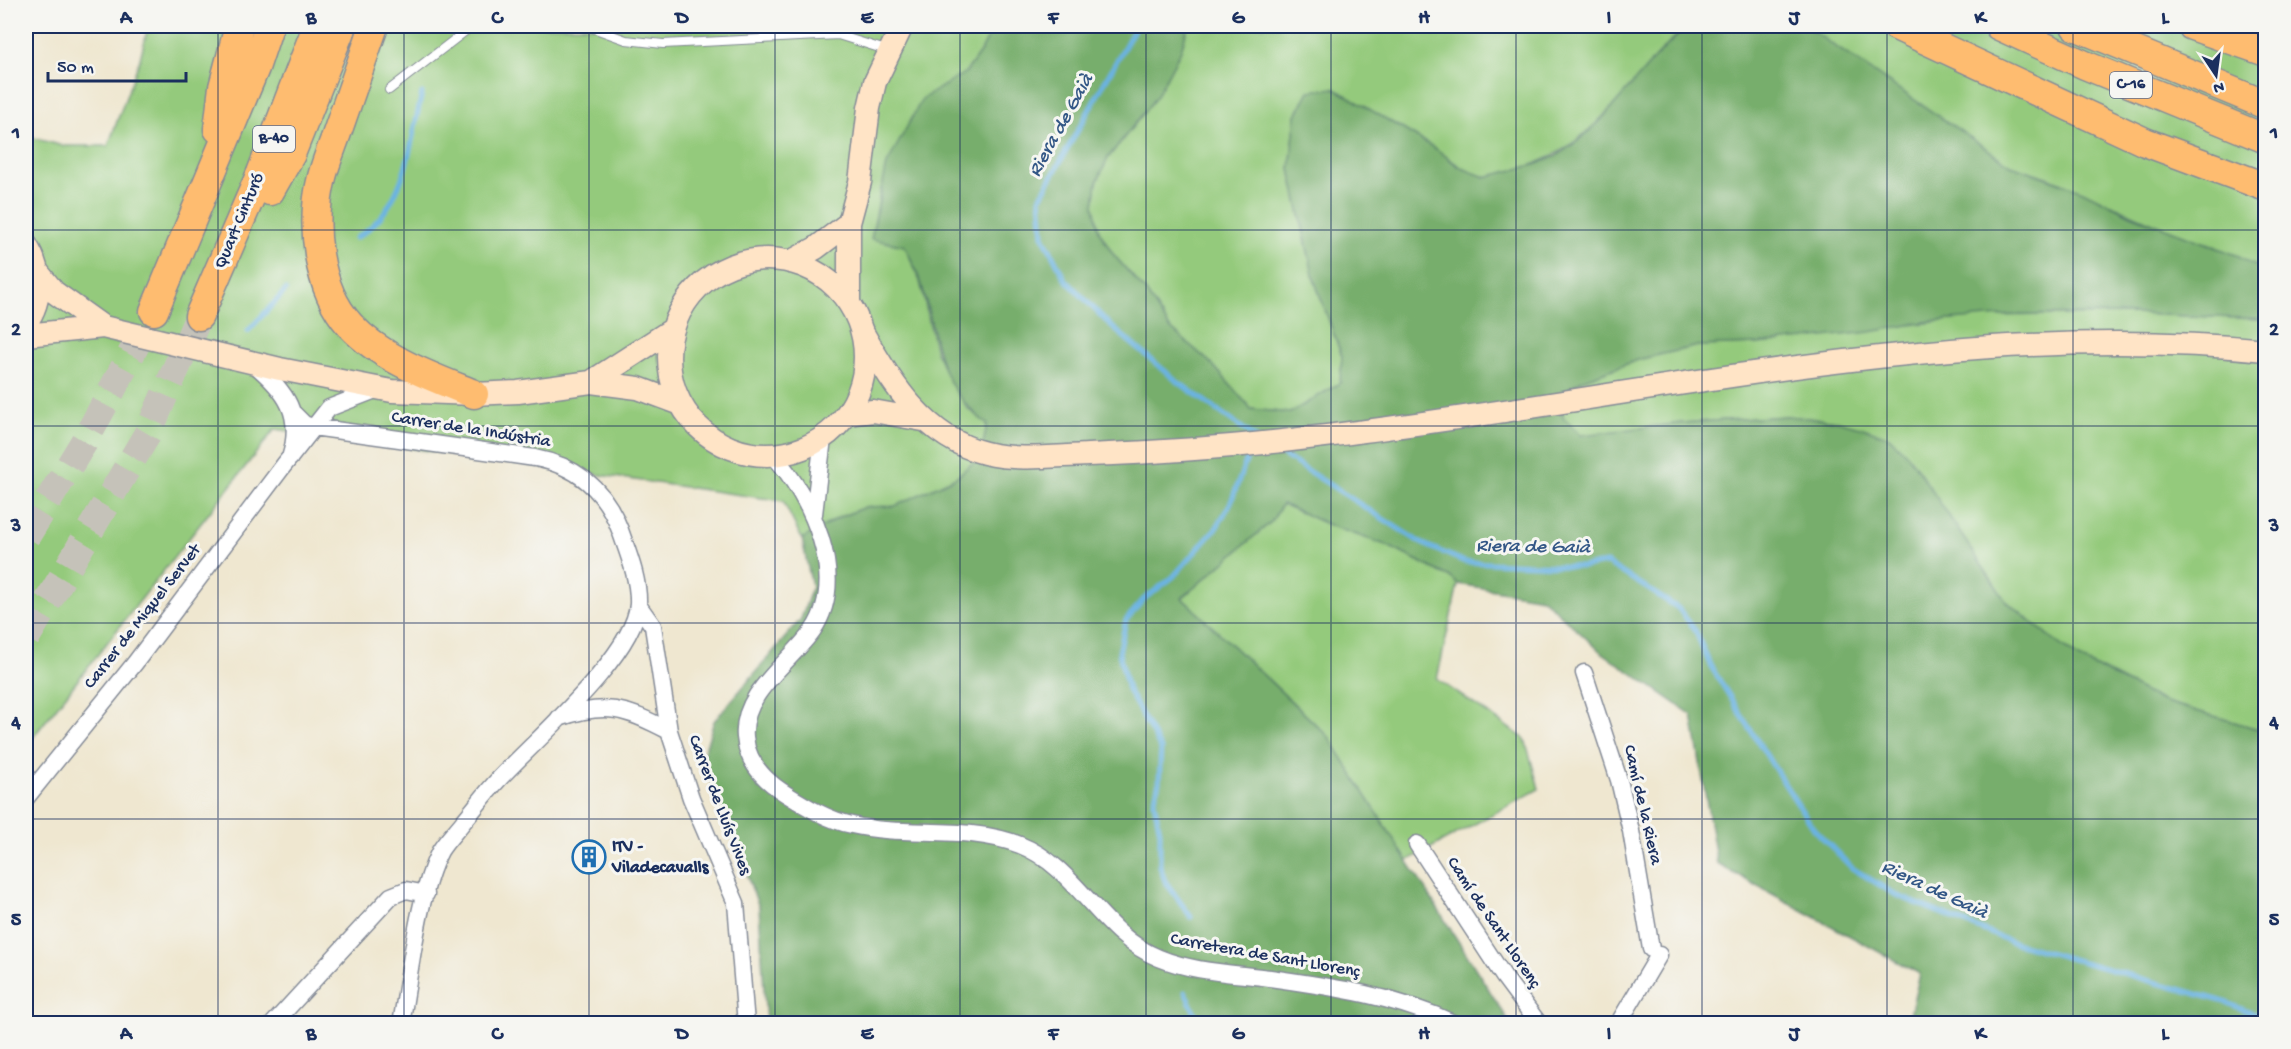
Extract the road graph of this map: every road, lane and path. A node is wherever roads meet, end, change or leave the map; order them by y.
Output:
1 (239, 26) edge
2 (249, 26) edge
3 (270, 26) edge
4 (317, 26) edge
5 (342, 26) edge
6 (374, 26) edge
7 (472, 26) edge
8 (587, 26) edge
9 (903, 26) edge
10 (1896, 26) edge
11 (1999, 26) edge
12 (2075, 26) edge
13 (2192, 26) edge
14 (889, 51) junction
15 (2265, 52) edge
16 (389, 90) dead end
17 (2265, 105) edge
18 (234, 118) junction
19 (2265, 139) edge
20 (213, 170) junction
21 (2265, 188) edge
22 (849, 223) junction
23 (26, 245) edge
24 (227, 251) junction
25 (790, 262) junction
26 (38, 271) junction
27 (849, 302) junction
28 (154, 311) tunnel mouth
29 (199, 316) tunnel mouth
30 (26, 323) edge
31 (103, 327) junction
32 (673, 329) junction
33 (863, 333) junction
34 (26, 335) edge
35 (2265, 350) edge
36 (252, 362) junction
37 (591, 382) junction
38 (379, 388) junction
39 (474, 394) junction
40 (681, 404) junction
41 (292, 412) junction
42 (847, 414) junction
43 (923, 420) junction
44 (313, 428) junction
45 (823, 438) junction
46 (773, 455) junction
47 (289, 459) junction
48 (814, 518) junction
49 (638, 605) junction
50 (1584, 673) dead end
51 (558, 718) junction
52 (669, 731) junction
53 (26, 798) edge
54 (1417, 844) dead end
55 (426, 894) junction
56 (273, 1023) edge
57 (401, 1023) edge
58 (746, 1023) edge
59 (1455, 1023) edge
60 (1539, 1023) edge
61 (1618, 1023) edge

1 - 20 highway
2 - 18 highway
3 - 18 highway, B-40
4 - 24 highway, Quart Cinturó / B-40
5 - 24 highway
6 - 39 highway
7 - 16 lane
8 - 14 lane
9 - 14 street
10 - 21 highway
11 - 19 highway, C-16
12 - 17 highway, C-16
13 - 15 highway
14 - 22 street
18 - 20 highway, B-40
20 - 28 highway, B-40
22 - 25 street
22 - 27 street
23 - 26 street
24 - 29 highway, Quart Cinturó / B-40
25 - 27 street
25 - 32 street
26 - 30 street
26 - 31 street
27 - 33 street
31 - 34 street
31 - 36 street
32 - 37 street
32 - 40 street
33 - 42 street
33 - 43 street
35 - 43 street
36 - 38 street
36 - 41 street, Carrer de Miquel Servet
37 - 39 street
37 - 40 street
38 - 39 street
38 - 44 street, Carrer de Miquel Servet
40 - 46 street
41 - 44 street, Carrer de Miquel Servet
41 - 47 street, Carrer de Miquel Servet
42 - 43 street
42 - 45 street
44 - 47 street, Carrer de Miquel Servet
44 - 49 street, Carrer de la Indústria
45 - 46 street
45 - 48 street, Carretera de Sant Llorenç
46 - 48 street, Carretera de Sant Llorenç
47 - 53 street, Carrer de Miquel Servet
48 - 59 street, Carretera de Sant Llorenç
49 - 51 street
49 - 52 street, Carrer de Lluís Vives
50 - 61 street, Camí de la Riera
51 - 52 street
51 - 55 street
52 - 58 street, Carrer de Lluís Vives
54 - 60 street, Camí de Sant Llorenç
55 - 56 street
55 - 57 street

